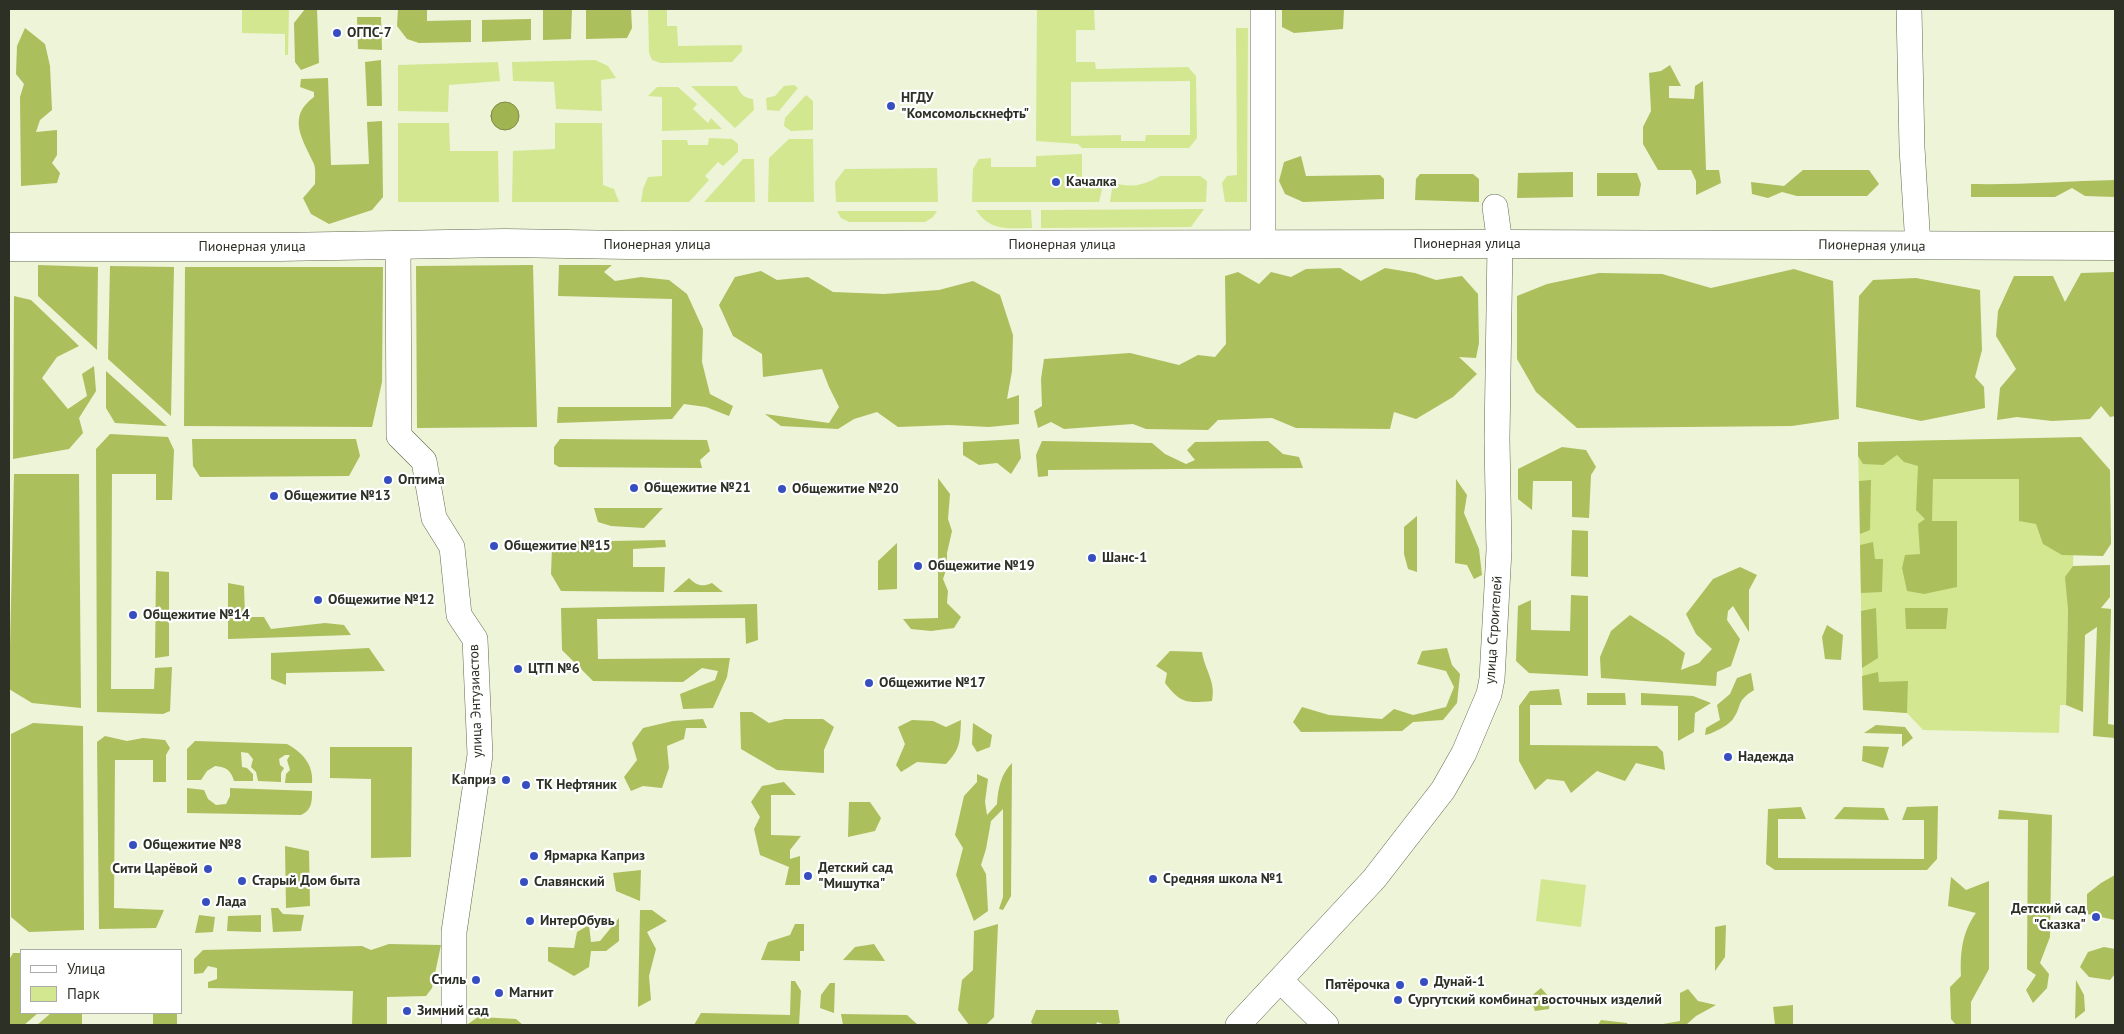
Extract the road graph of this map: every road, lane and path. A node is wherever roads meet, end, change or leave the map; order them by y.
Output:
1 (1263, 9) edge
2 (1909, 9) edge
3 (1495, 208) dead end
4 (1500, 244) junction
5 (1263, 245) junction
6 (398, 246) junction
7 (1918, 246) junction
8 (2115, 246) edge
9 (9, 247) edge
10 (1280, 980) junction
11 (454, 1025) edge
12 (1238, 1025) edge
13 (1326, 1025) edge

1 - 5 street
2 - 7 street
3 - 4 street, улица Строителей
4 - 5 main road, Пионерная улица
4 - 7 main road, Пионерная улица
4 - 10 street, улица Строителей
5 - 6 main road, Пионерная улица
6 - 9 main road, Пионерная улица
6 - 11 street, улица Энтузиастов
7 - 8 main road, Пионерная улица
10 - 12 street, улица Строителей
10 - 13 street

